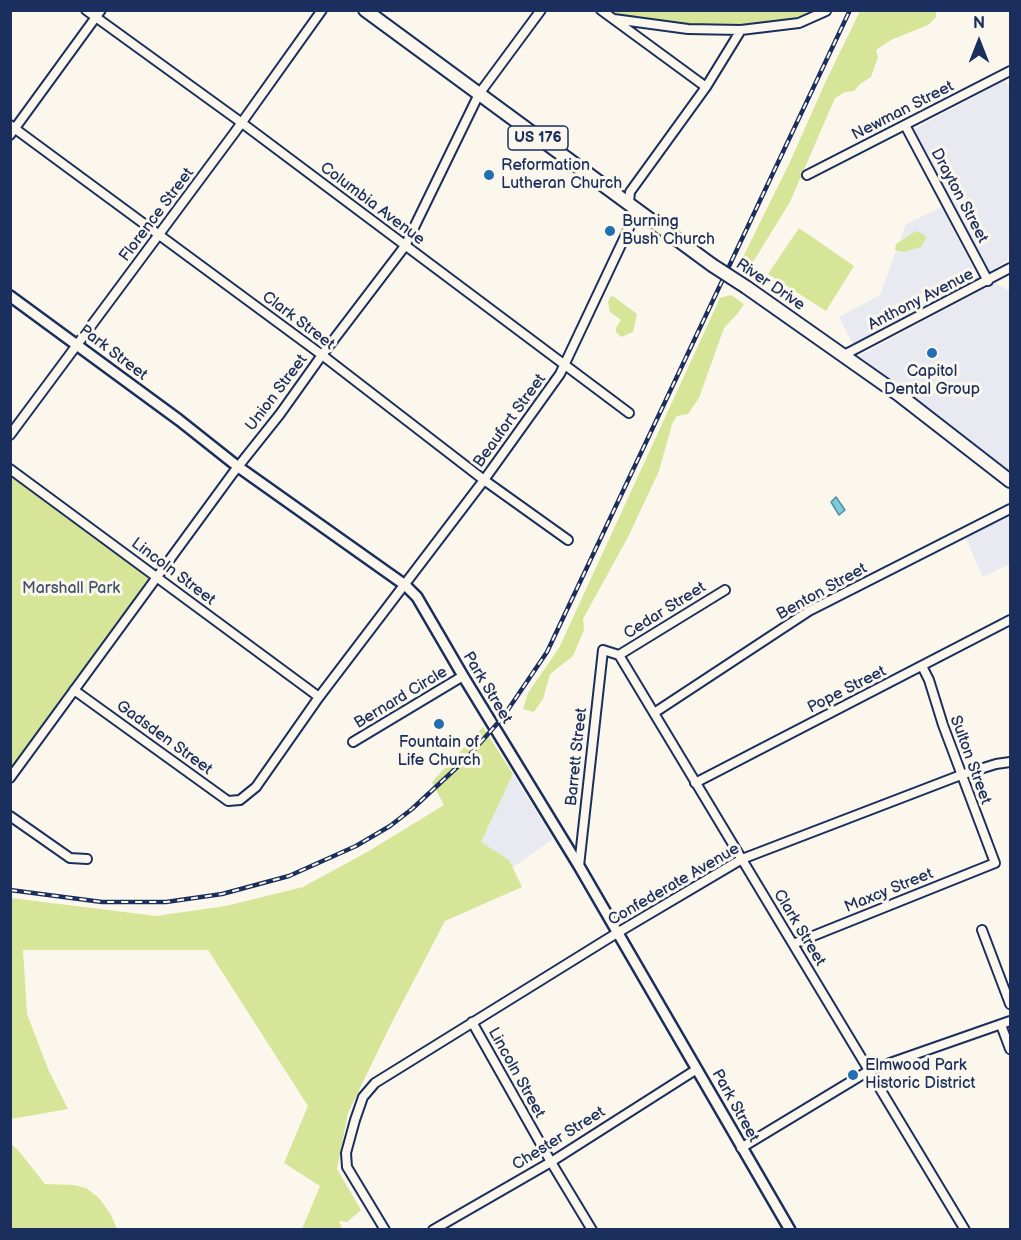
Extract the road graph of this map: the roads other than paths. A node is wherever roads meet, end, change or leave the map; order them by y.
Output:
1 (86, 10) edge
2 (101, 10) edge
3 (322, 10) edge
4 (365, 10) edge
5 (541, 10) edge
6 (601, 10) edge
7 (826, 11) edge
8 (96, 18) junction
9 (614, 19) junction
10 (741, 30) junction
11 (1011, 71) edge
12 (706, 87) junction
13 (479, 94) junction
14 (242, 123) junction
15 (905, 125) junction
16 (12, 130) edge
17 (807, 175) dead end
18 (637, 211) junction
19 (160, 234) junction
20 (405, 246) junction
21 (1011, 268) edge
22 (988, 281) junction
23 (10, 296) edge
24 (77, 344) junction
25 (844, 355) junction
26 (321, 356) junction
27 (565, 365) junction
28 (629, 413) dead end
29 (10, 435) edge
30 (237, 466) junction
31 (10, 469) edge
32 (484, 480) junction
33 (1011, 481) edge
34 (1011, 509) edge
35 (568, 540) dead end
36 (156, 577) junction
37 (405, 585) junction
38 (725, 590) dead end
39 (1011, 620) edge
40 (619, 655) junction
41 (922, 666) junction
42 (463, 676) junction
43 (74, 690) junction
44 (319, 698) junction
45 (654, 713) junction
46 (353, 742) dead end
47 (1011, 762) edge
48 (961, 775) junction
49 (10, 778) edge
50 (695, 783) junction
51 (240, 800) joint
52 (10, 816) edge
53 (87, 859) dead end
54 (742, 859) junction
55 (995, 863) joint
56 (579, 866) junction
57 (982, 930) dead end
58 (617, 933) junction
59 (793, 944) junction
60 (1011, 1004) edge
61 (1011, 1021) edge
62 (472, 1022) junction
63 (1001, 1025) junction
64 (1011, 1049) edge
65 (697, 1069) junction
66 (870, 1071) junction
67 (741, 1148) junction
68 (550, 1162) junction
69 (386, 1230) edge
70 (433, 1230) edge
71 (592, 1230) edge
72 (790, 1230) edge
73 (965, 1230) edge

1 - 8 street, Columbia Avenue
2 - 8 street
3 - 14 street, Florence Street
4 - 13 main road, River Drive / US 176
5 - 13 street, Union Street
6 - 9 street
7 - 10 street
8 - 14 street, Columbia Avenue
8 - 16 street
9 - 10 street
9 - 12 street
10 - 12 street
11 - 15 street, Newman Street
12 - 18 street
13 - 18 main road, River Drive / US 176
13 - 20 street, Union Street
14 - 19 street, Florence Street
14 - 20 street, Columbia Avenue
15 - 17 street, Newman Street
15 - 22 street, Drayton Street
16 - 19 street, Clark Street
18 - 25 main road, River Drive / US 176, bridge
18 - 27 street, Beaufort Street
19 - 24 street, Florence Street
19 - 26 street, Clark Street
20 - 26 street, Union Street
20 - 27 street, Columbia Avenue
21 - 22 street, Anthony Avenue
22 - 25 street, Anthony Avenue
23 - 24 street, Park Street
24 - 29 street, Florence Street
24 - 30 street, Park Street
25 - 33 main road, River Drive / US 176
26 - 30 street, Union Street
26 - 32 street, Clark Street
27 - 28 street, Columbia Avenue
27 - 32 street, Beaufort Street
30 - 36 street, Union Street
30 - 37 street, Park Street
31 - 36 street, Lincoln Street
32 - 35 street, Clark Street
32 - 37 street, Beaufort Street
34 - 45 street, Benton Street
36 - 43 street, Union Street
36 - 44 street, Lincoln Street
37 - 42 street, Park Street
37 - 44 street, Beaufort Street
38 - 40 street, Cedar Street
39 - 41 street, Pope Street
40 - 45 street, Clark Street
40 - 56 street, Barrett Street
41 - 48 street, Sulton Street
41 - 50 street, Pope Street
42 - 46 street, Bernard Circle
42 - 56 street, Park Street
43 - 49 street, Union Street
43 - 51 street, Gadsden Street
44 - 51 street, Beaufort Street
45 - 50 street, Clark Street
47 - 48 street, Confederate Avenue
48 - 54 street, Confederate Avenue
48 - 55 street, Sulton Street
50 - 54 street, Clark Street
52 - 53 street
54 - 58 street, Confederate Avenue
54 - 59 street, Clark Street
55 - 59 street, Maxcy Street
56 - 58 street, Park Street
57 - 60 street
58 - 62 street, Confederate Avenue
58 - 65 street, Park Street
59 - 66 street, Clark Street
61 - 63 street
62 - 68 street, Lincoln Street
62 - 69 street, Confederate Avenue
63 - 64 street
63 - 66 street
65 - 67 street, Park Street
65 - 68 street, Chester Street
66 - 67 street
66 - 73 street, Clark Street
67 - 72 street, Park Street
68 - 70 street, Chester Street
68 - 71 street, Lincoln Street

